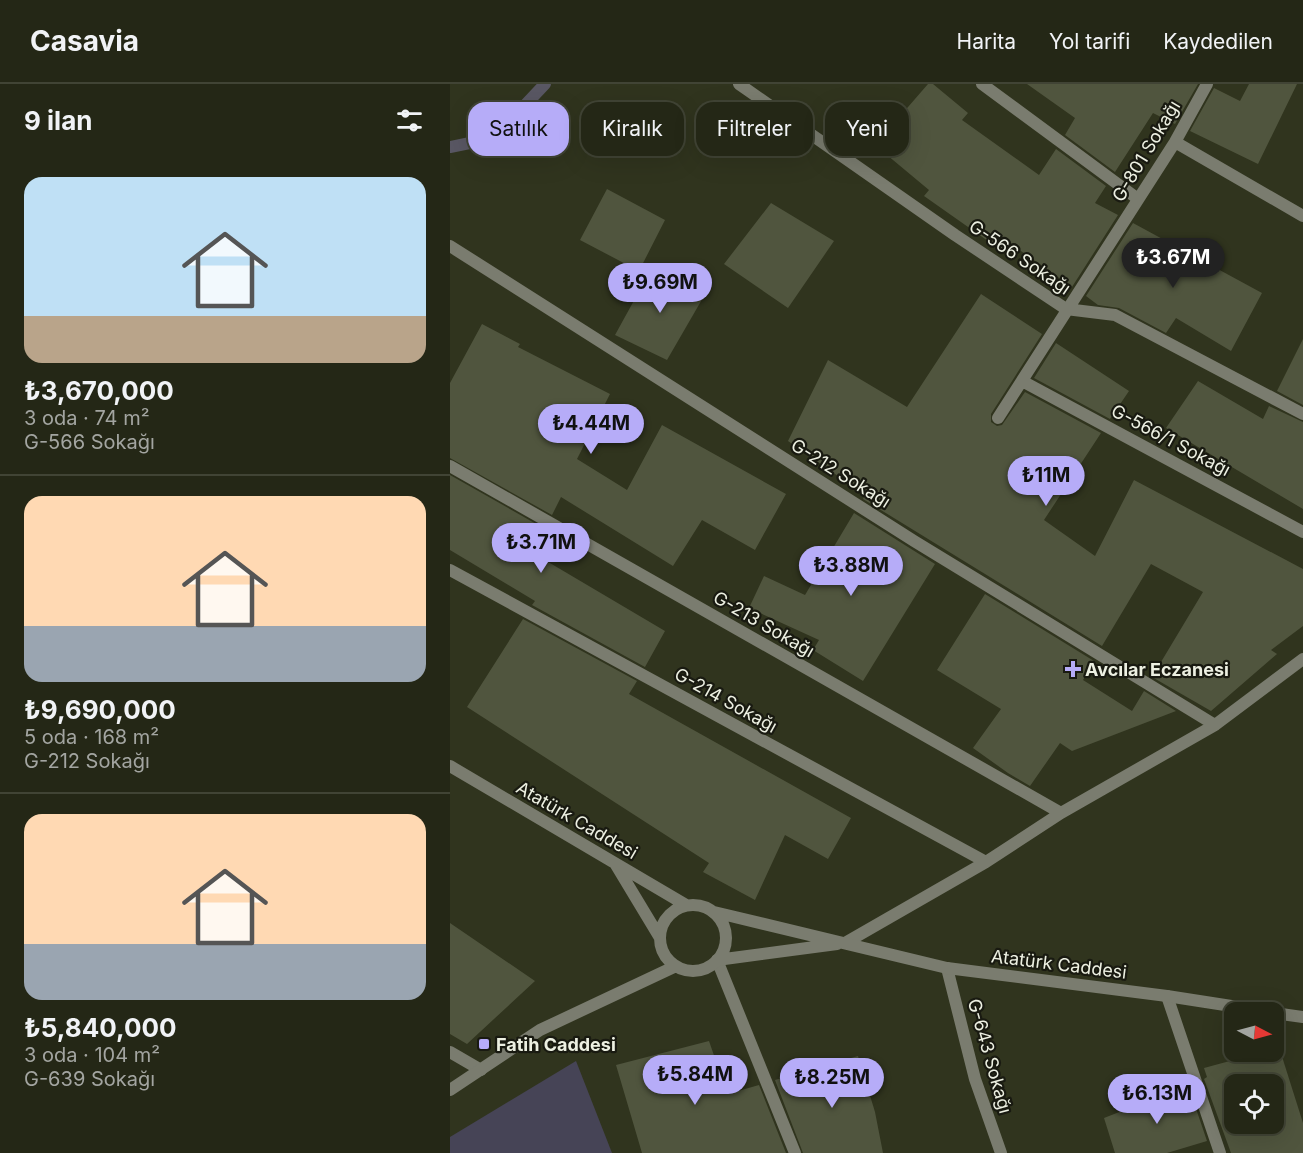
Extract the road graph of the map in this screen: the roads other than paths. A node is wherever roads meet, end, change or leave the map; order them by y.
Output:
1 (739, 84) edge
2 (982, 84) edge
3 (1204, 85) edge
4 (1175, 142) junction
5 (1138, 199) junction
6 (1303, 216) edge
7 (450, 246) edge
8 (1066, 309) junction
9 (1022, 381) junction
10 (1303, 414) edge
11 (998, 418) dead end
12 (450, 466) edge
13 (1303, 532) edge
14 (450, 570) edge
15 (1303, 659) edge
16 (1215, 725) junction
17 (450, 766) edge
18 (1061, 813) junction
19 (986, 862) junction
20 (616, 864) junction
21 (686, 905) junction
22 (714, 912) junction
23 (660, 938) junction
24 (845, 943) junction
25 (717, 960) junction
26 (676, 966) junction
27 (947, 968) junction
28 (1167, 996) junction
29 (1224, 1005) edge
30 (1284, 1015) edge
31 (1303, 1017) edge
32 (450, 1052) edge
33 (481, 1070) junction
34 (450, 1090) edge
35 (795, 1153) edge
36 (1001, 1153) edge
37 (1220, 1153) edge

1 - 8 street, G-566 Sokağı
2 - 5 street
3 - 4 street, G-801 Sokağı
4 - 5 street, G-801 Sokağı
4 - 6 street
5 - 8 street, G-801 Sokağı
7 - 16 street, G-212 Sokağı
8 - 9 street, G-801 Sokağı
8 - 10 street, G-566 Sokağı
9 - 11 street, G-801 Sokağı
9 - 13 street, G-566/1 Sokağı
12 - 18 street, G-213 Sokağı
14 - 19 street, G-214 Sokağı
15 - 16 street
16 - 18 street
17 - 20 street, Atatürk Caddesi
18 - 19 street
19 - 24 street
20 - 21 street, Atatürk Caddesi
20 - 23 street
21 - 22 street
21 - 23 street
22 - 24 street, Atatürk Caddesi
22 - 25 street
23 - 26 street
24 - 25 street
24 - 27 street, Atatürk Caddesi
25 - 26 street
25 - 35 street
26 - 33 street
27 - 28 street, Atatürk Caddesi
27 - 36 street, G-643 Sokağı
28 - 29 street, Atatürk Caddesi
28 - 37 street
30 - 31 street, Atatürk Caddesi
32 - 33 street
33 - 34 street

